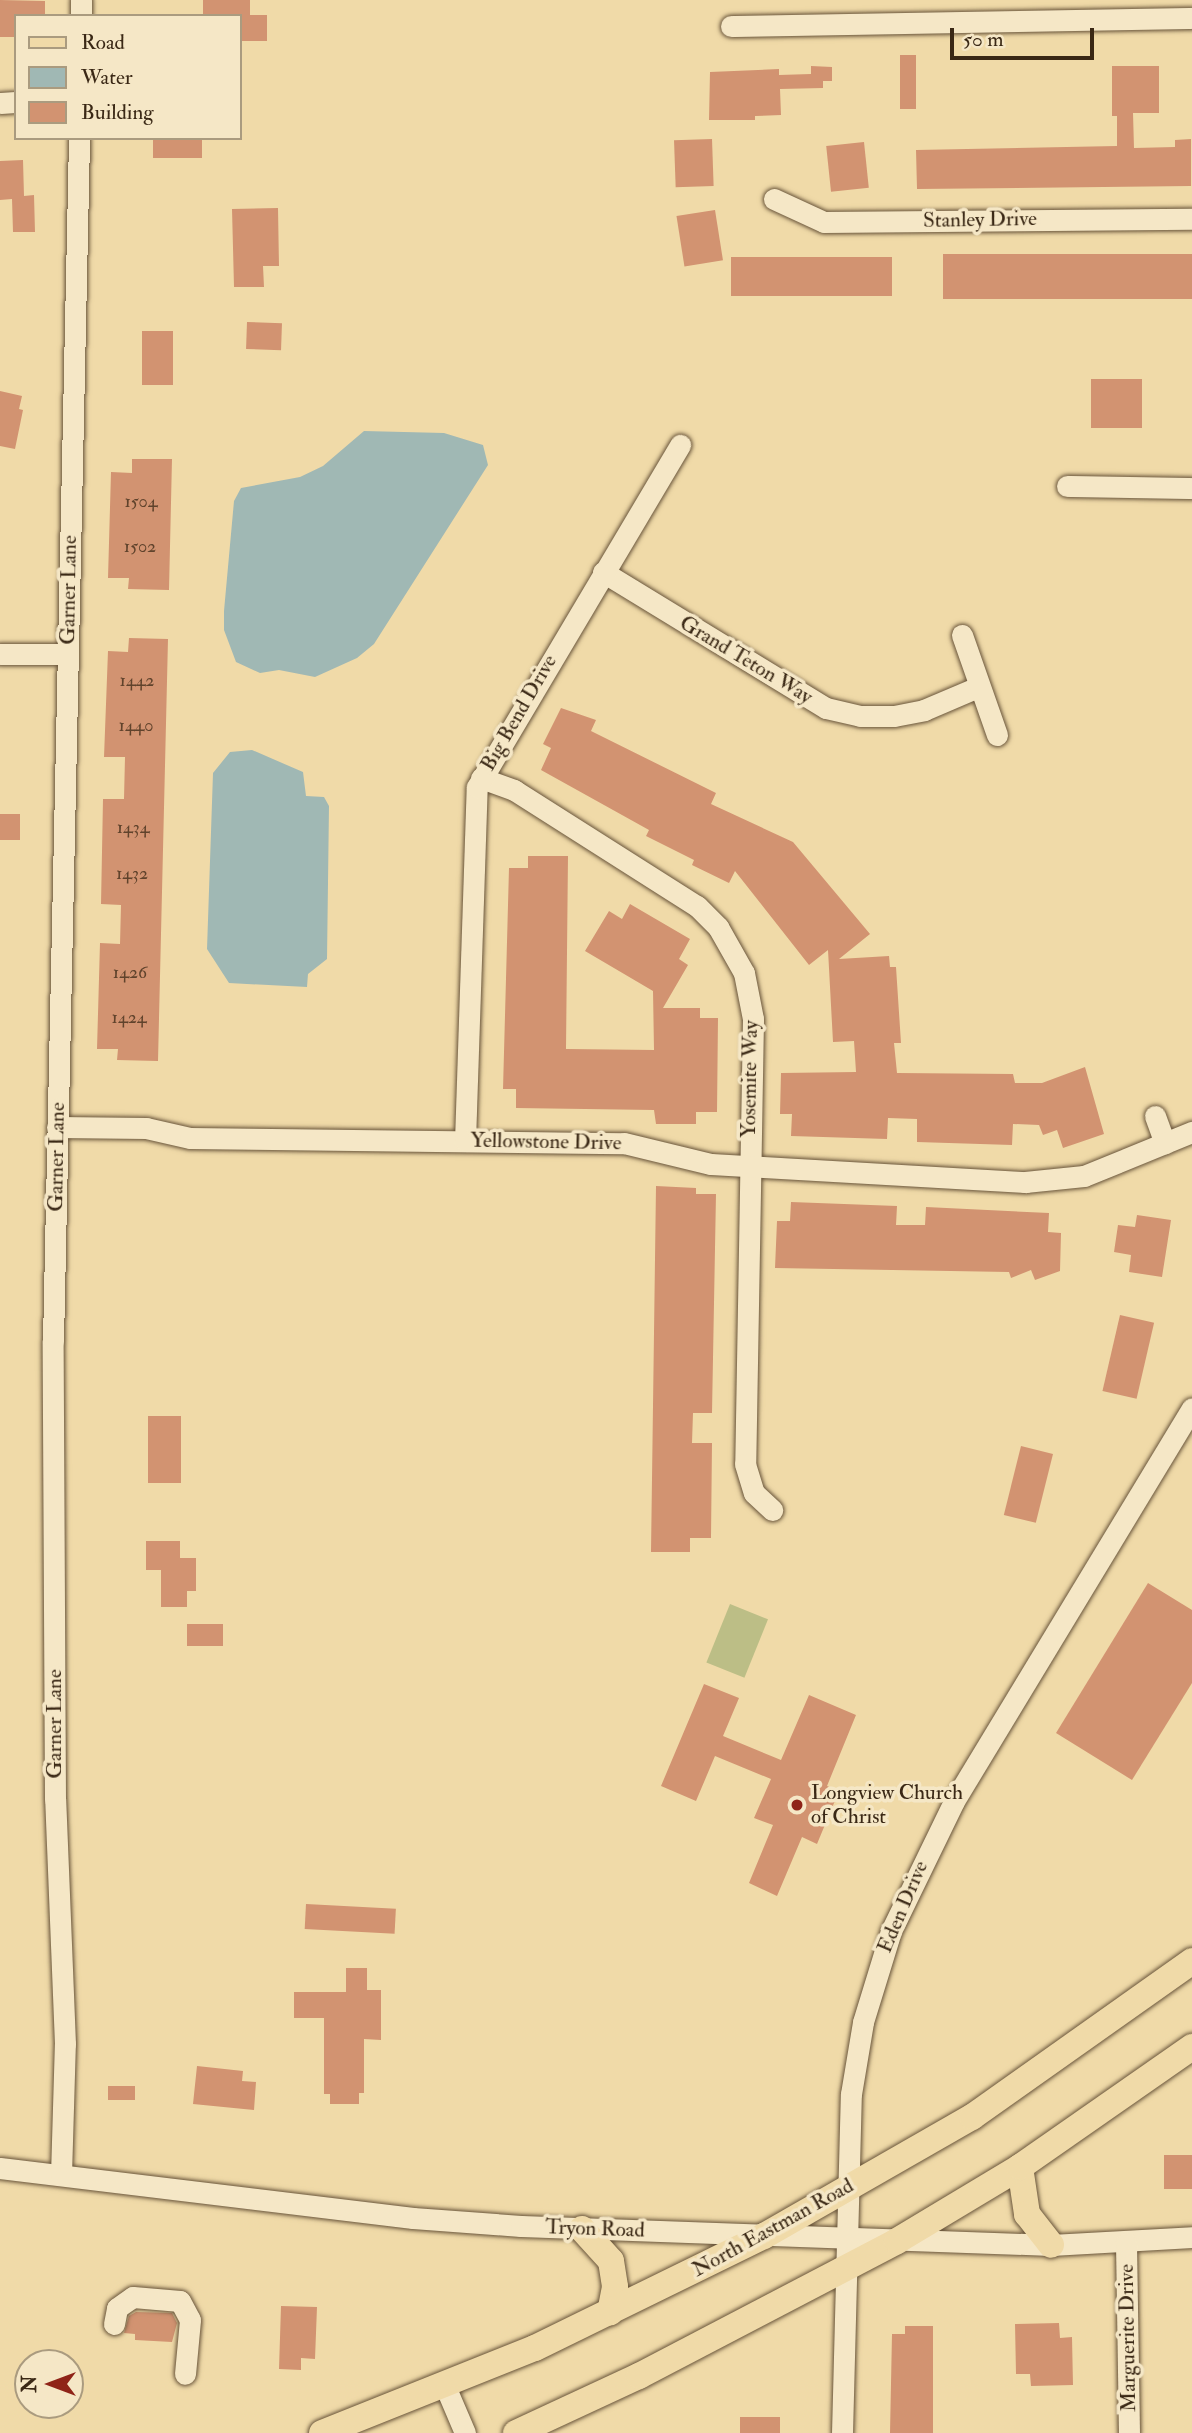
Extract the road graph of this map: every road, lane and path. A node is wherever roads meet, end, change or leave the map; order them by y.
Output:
1 (1192, 18) edge
2 (731, 26) dead end
3 (79, 140) edge
4 (774, 200) dead end
5 (1192, 219) edge
6 (680, 444) dead end
7 (1067, 486) dead end
8 (1192, 488) edge
9 (603, 572) junction
10 (962, 635) dead end
11 (0, 653) edge
12 (68, 654) junction
13 (978, 687) junction
14 (997, 735) dead end
15 (481, 778) junction
16 (1155, 1116) dead end
17 (57, 1127) junction
18 (1192, 1132) edge
19 (465, 1141) junction
20 (1165, 1143) junction
21 (748, 1166) junction
22 (1192, 1408) edge
23 (772, 1510) dead end
24 (1192, 1961) edge
25 (1192, 2047) edge
26 (1020, 2167) junction
27 (0, 2168) edge
28 (61, 2175) junction
29 (846, 2188) junction
30 (582, 2229) junction
31 (764, 2235) junction
32 (1192, 2237) edge
33 (845, 2238) junction
34 (897, 2241) junction
35 (1126, 2243) junction
36 (1051, 2245) junction
37 (843, 2271) junction
38 (610, 2314) junction
39 (114, 2324) dead end
40 (186, 2374) dead end
41 (445, 2386) junction
42 (322, 2433) edge
43 (465, 2433) edge
44 (516, 2433) edge
45 (842, 2433) edge
46 (1129, 2433) edge

1 - 2 street
3 - 12 street, Garner Lane
4 - 5 street, Stanley Drive
6 - 9 street, Big Bend Drive
7 - 8 street
9 - 13 street, Grand Teton Way
9 - 15 street, Big Bend Drive
10 - 13 street
11 - 12 street
12 - 17 street, Garner Lane
13 - 14 street
15 - 19 street, Big Bend Drive
15 - 21 street, Yosemite Way
16 - 20 street
17 - 19 street, Yellowstone Drive
17 - 28 street, Garner Lane
18 - 20 street, Yellowstone Drive
19 - 21 street, Yellowstone Drive
20 - 21 street, Yellowstone Drive
21 - 23 street, Yosemite Way
22 - 29 street, Eden Drive
24 - 29 main road, North Eastman Road
25 - 26 main road
26 - 34 main road
26 - 36 main road
27 - 28 street, Tryon Road
28 - 30 street, Tryon Road
29 - 31 main road, North Eastman Road
29 - 33 street, Eden Drive
30 - 31 street, Tryon Road
30 - 38 main road
31 - 33 street, Tryon Road
31 - 38 main road, North Eastman Road
32 - 35 street, Tryon Road
33 - 34 street, Tryon Road
33 - 37 street, Eden Drive
34 - 36 street, Tryon Road
34 - 37 main road
35 - 36 street, Tryon Road
35 - 46 street, Marguerite Drive
37 - 44 main road
37 - 45 street, Eden Drive
38 - 41 main road, North Eastman Road
39 - 40 street
41 - 42 main road, North Eastman Road
41 - 43 street

